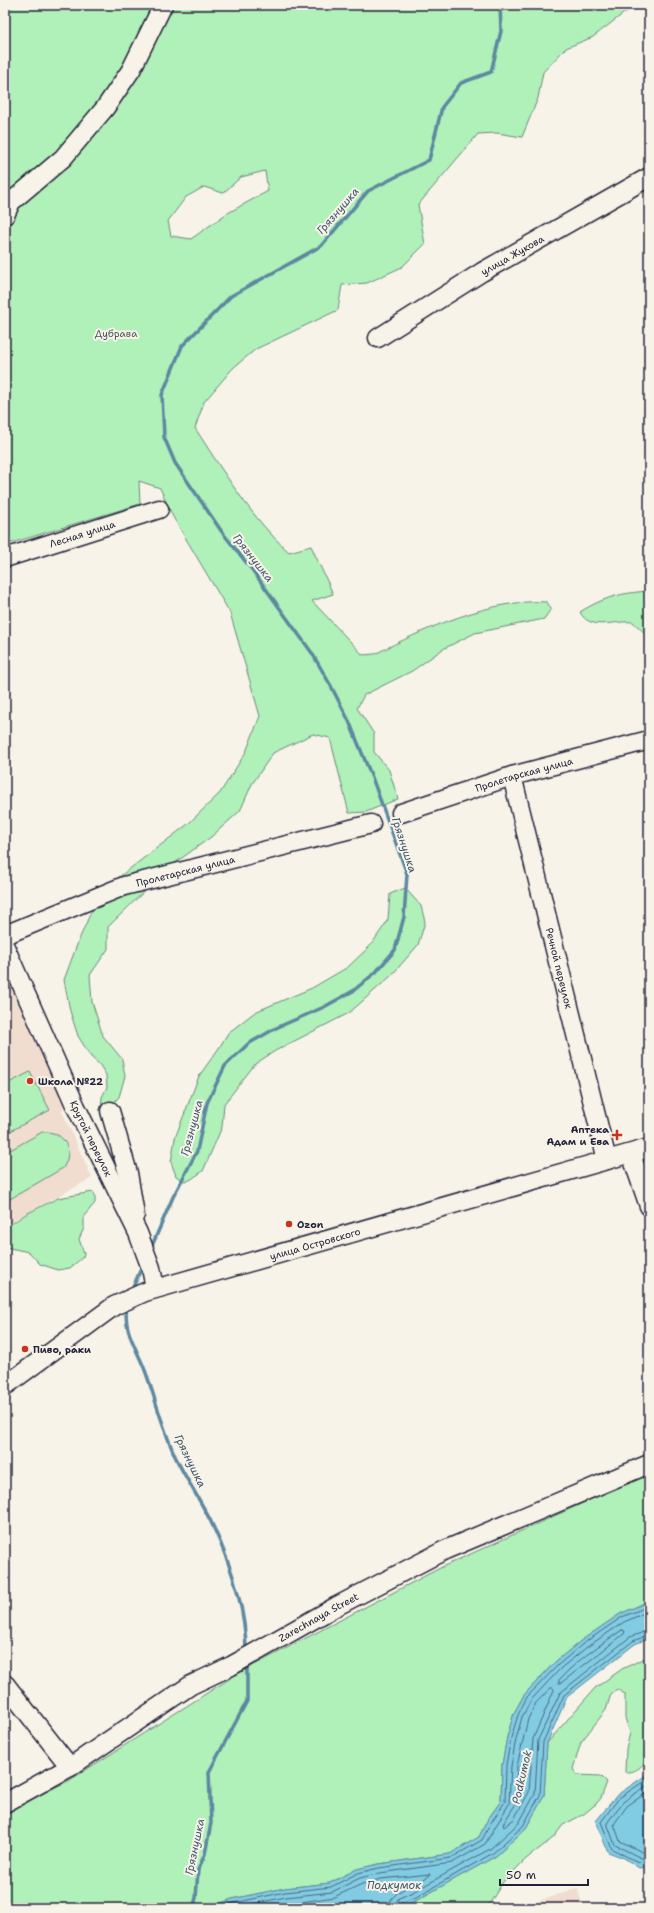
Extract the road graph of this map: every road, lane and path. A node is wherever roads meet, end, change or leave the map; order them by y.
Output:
1 (164, 5) edge
2 (649, 177) edge
3 (5, 215) edge
4 (378, 338) dead end
5 (159, 509) dead end
6 (5, 558) edge
7 (649, 740) edge
8 (512, 776) junction
9 (401, 813) dead end
10 (371, 824) dead end
11 (5, 935) edge
12 (5, 947) edge
13 (110, 1112) dead end
14 (649, 1148) edge
15 (631, 1154) junction
16 (607, 1160) junction
17 (649, 1206) edge
18 (138, 1233) junction
19 (150, 1290) junction
20 (5, 1386) edge
21 (649, 1464) edge
22 (5, 1684) edge
23 (70, 1767) junction
24 (5, 1803) edge

1 - 3 street
2 - 4 street, улица Жукова
5 - 6 street, Лесная улица
7 - 8 street, Пролетарская улица
8 - 9 street, Пролетарская улица
8 - 16 street, Речной переулок
10 - 11 street, Пролетарская улица
12 - 18 street, Крутой переулок
13 - 18 street
14 - 15 street, улица Островского
15 - 16 street, улица Островского
15 - 17 street
16 - 19 street, улица Островского
18 - 19 street, Крутой переулок
19 - 20 street, улица Островского
21 - 23 street, Zarechnaya Street
22 - 23 street
23 - 24 street, Zarechnaya Street

